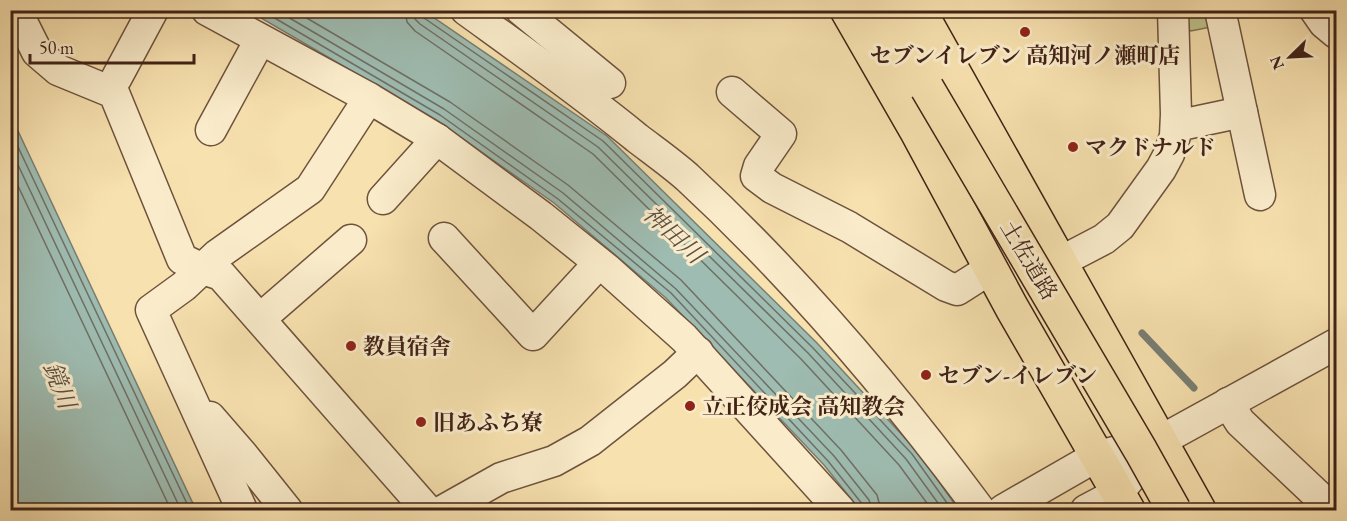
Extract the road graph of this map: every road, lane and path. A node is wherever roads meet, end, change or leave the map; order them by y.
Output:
1 (16, 10) edge
2 (153, 10) edge
3 (207, 10) edge
4 (466, 10) edge
5 (521, 10) edge
6 (847, 10) edge
7 (882, 10) edge
8 (919, 10) edge
9 (1173, 10) edge
10 (1315, 10) edge
11 (1222, 19) edge
12 (1336, 33) edge
13 (260, 40) junction
14 (1174, 40) junction
15 (116, 79) dead end
16 (610, 83) dead end
17 (732, 92) dead end
18 (369, 98) junction
19 (970, 101) junction
20 (1242, 112) junction
21 (1176, 126) junction
22 (211, 130) dead end
23 (916, 130) junction
24 (437, 139) junction
25 (1260, 195) dead end
26 (383, 199) dead end
27 (444, 238) dead end
28 (351, 240) dead end
29 (1059, 262) junction
30 (599, 263) junction
31 (203, 269) junction
32 (990, 269) junction
33 (260, 319) junction
34 (1336, 344) edge
35 (698, 352) junction
36 (188, 392) junction
37 (1228, 403) junction
38 (1160, 441) junction
39 (1098, 456) junction
40 (1123, 502) edge
41 (242, 510) edge
42 (287, 510) edge
43 (427, 510) edge
44 (444, 510) edge
45 (840, 510) edge
46 (980, 510) edge
47 (1002, 510) edge
48 (1086, 510) edge
49 (1174, 510) edge
50 (1199, 510) edge
51 (1333, 510) edge

1 - 31 street
2 - 15 street
3 - 13 street
4 - 46 street
5 - 16 street
6 - 23 highway
7 - 49 highway, 土佐道路, bridge
8 - 19 highway
9 - 14 street
10 - 12 street
11 - 14 street
11 - 20 street
13 - 18 street
13 - 22 street
14 - 21 street
17 - 32 street
18 - 24 street
18 - 31 street
19 - 23 street
19 - 29 highway
20 - 21 street
20 - 25 street
21 - 29 street
23 - 32 highway
24 - 26 street
24 - 30 street
27 - 30 street
28 - 33 street
29 - 38 highway
30 - 35 street
31 - 33 street
31 - 36 street
32 - 39 highway
33 - 43 street
34 - 37 street
35 - 44 street
35 - 45 street
36 - 41 street
36 - 42 street
37 - 38 street
37 - 51 street
38 - 39 street
38 - 40 street
38 - 50 highway
39 - 40 highway
39 - 47 street
40 - 48 street

